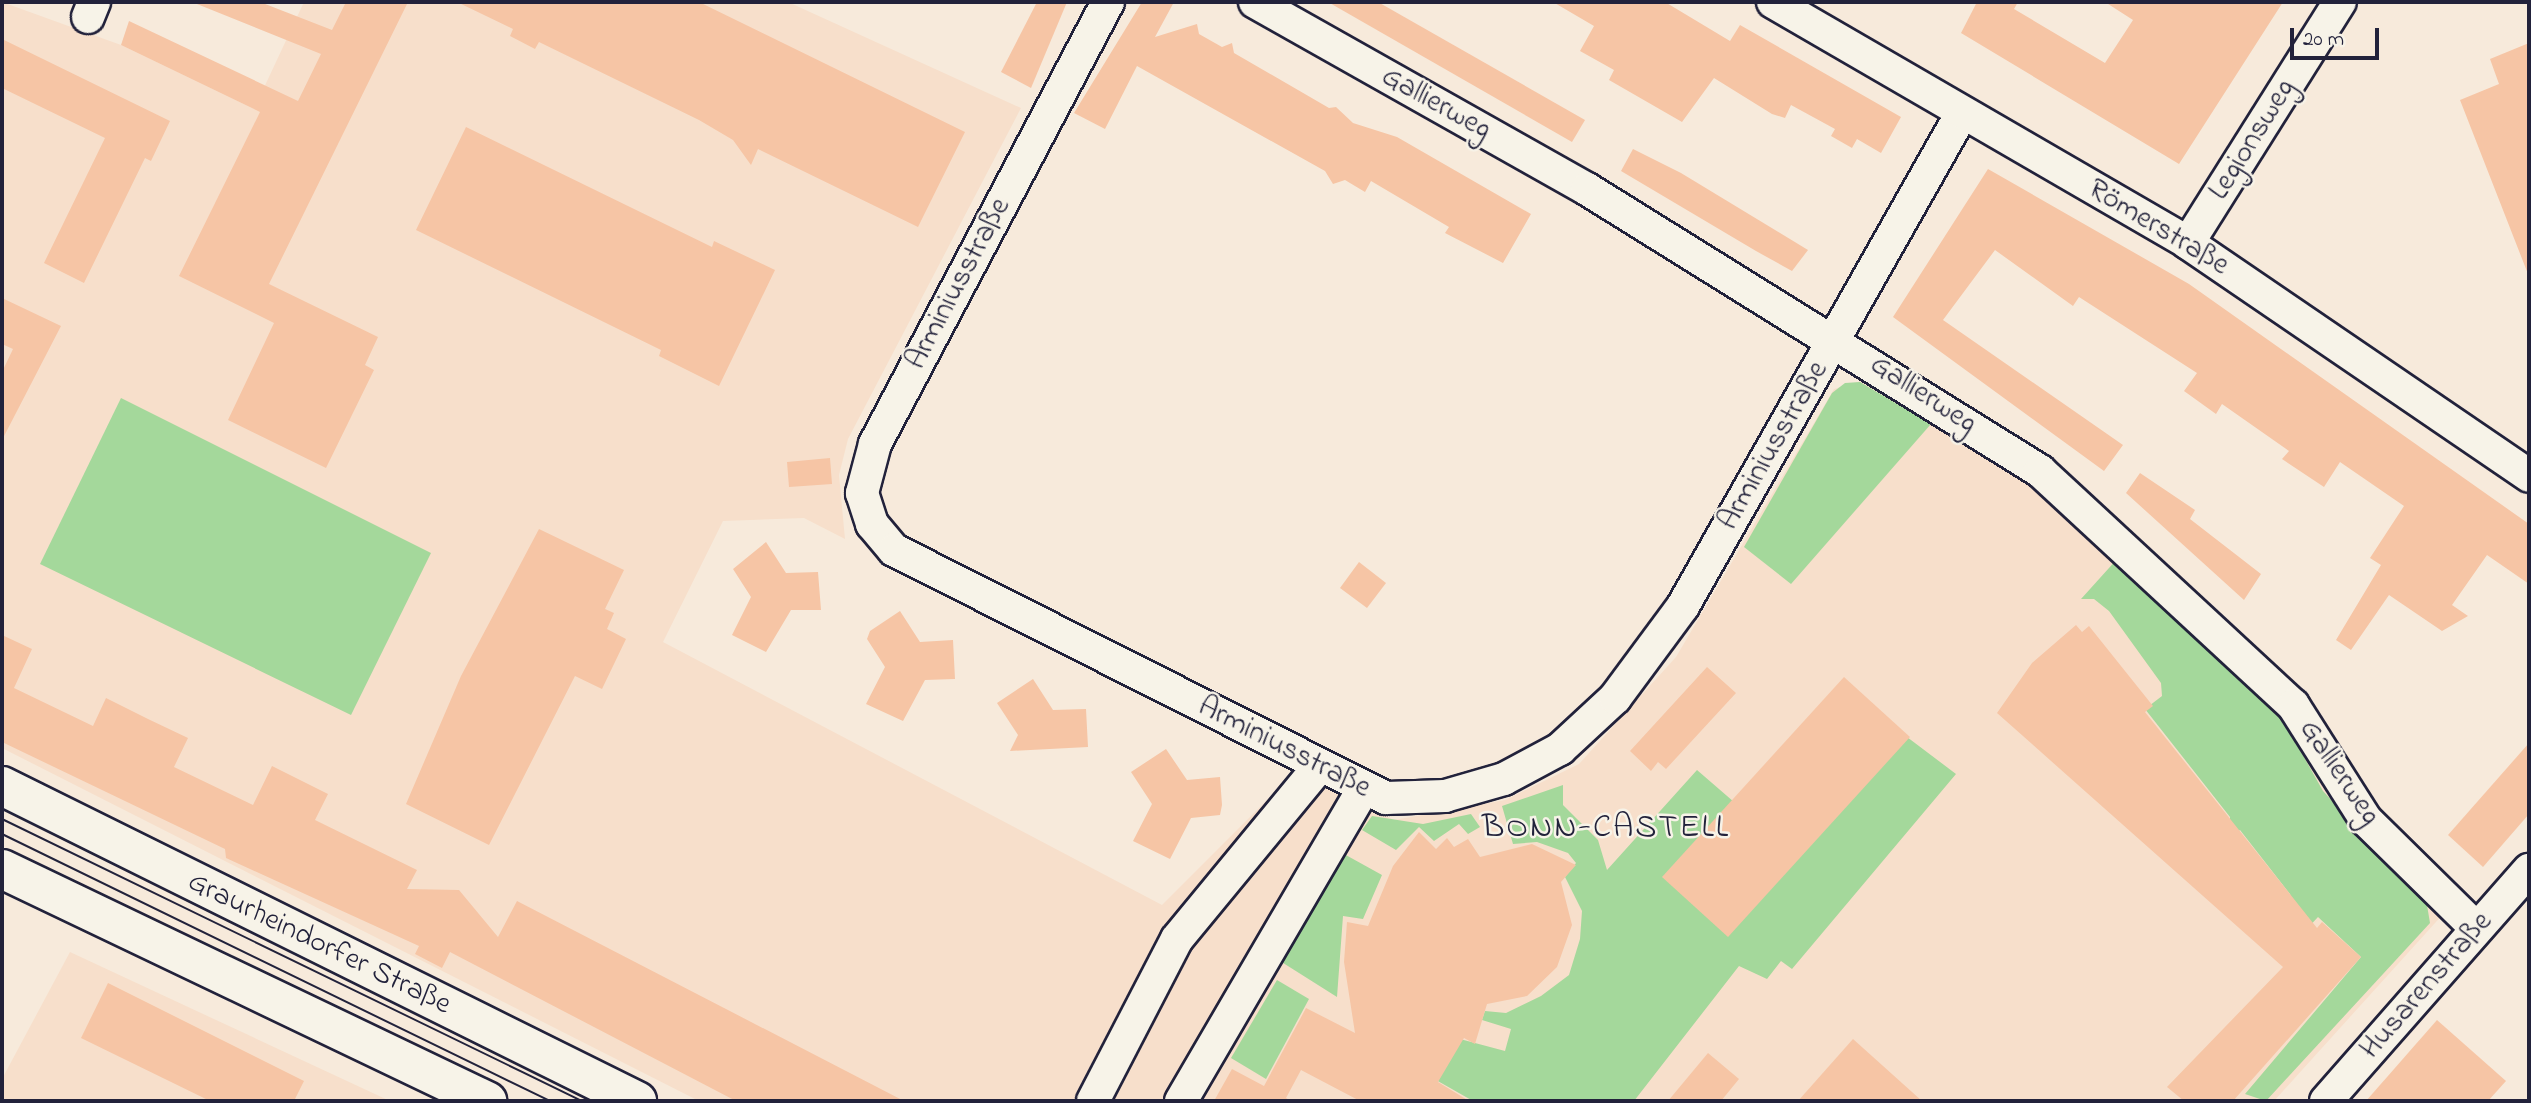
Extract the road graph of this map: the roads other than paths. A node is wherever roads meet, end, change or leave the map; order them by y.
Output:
1 (1108, 2) edge
2 (1255, 2) edge
3 (1773, 2) edge
4 (2340, 2) edge
5 (1962, 113) junction
6 (2188, 243) junction
7 (1835, 338) junction
8 (2529, 475) edge
9 (1319, 767) junction
10 (2, 786) edge
11 (1363, 790) junction
12 (2, 869) edge
13 (2529, 870) edge
14 (2476, 928) junction
15 (487, 1101) edge
16 (636, 1101) edge
17 (1093, 1101) edge
18 (1181, 1101) edge
19 (2326, 1101) edge

1 - 9 street, Arminiusstraße
2 - 7 street, Gallierweg
3 - 5 street, Römerstraße
4 - 6 street, Legionsweg
5 - 6 street, Römerstraße
5 - 7 street, Arminiusstraße
6 - 8 street, Römerstraße
7 - 11 street, Arminiusstraße
7 - 14 street, Gallierweg
9 - 11 street, Arminiusstraße
9 - 17 street
10 - 16 main road, Graurheindorfer Straße
11 - 18 street
12 - 15 main road
13 - 14 street, Husarenstraße
14 - 19 street, Husarenstraße

